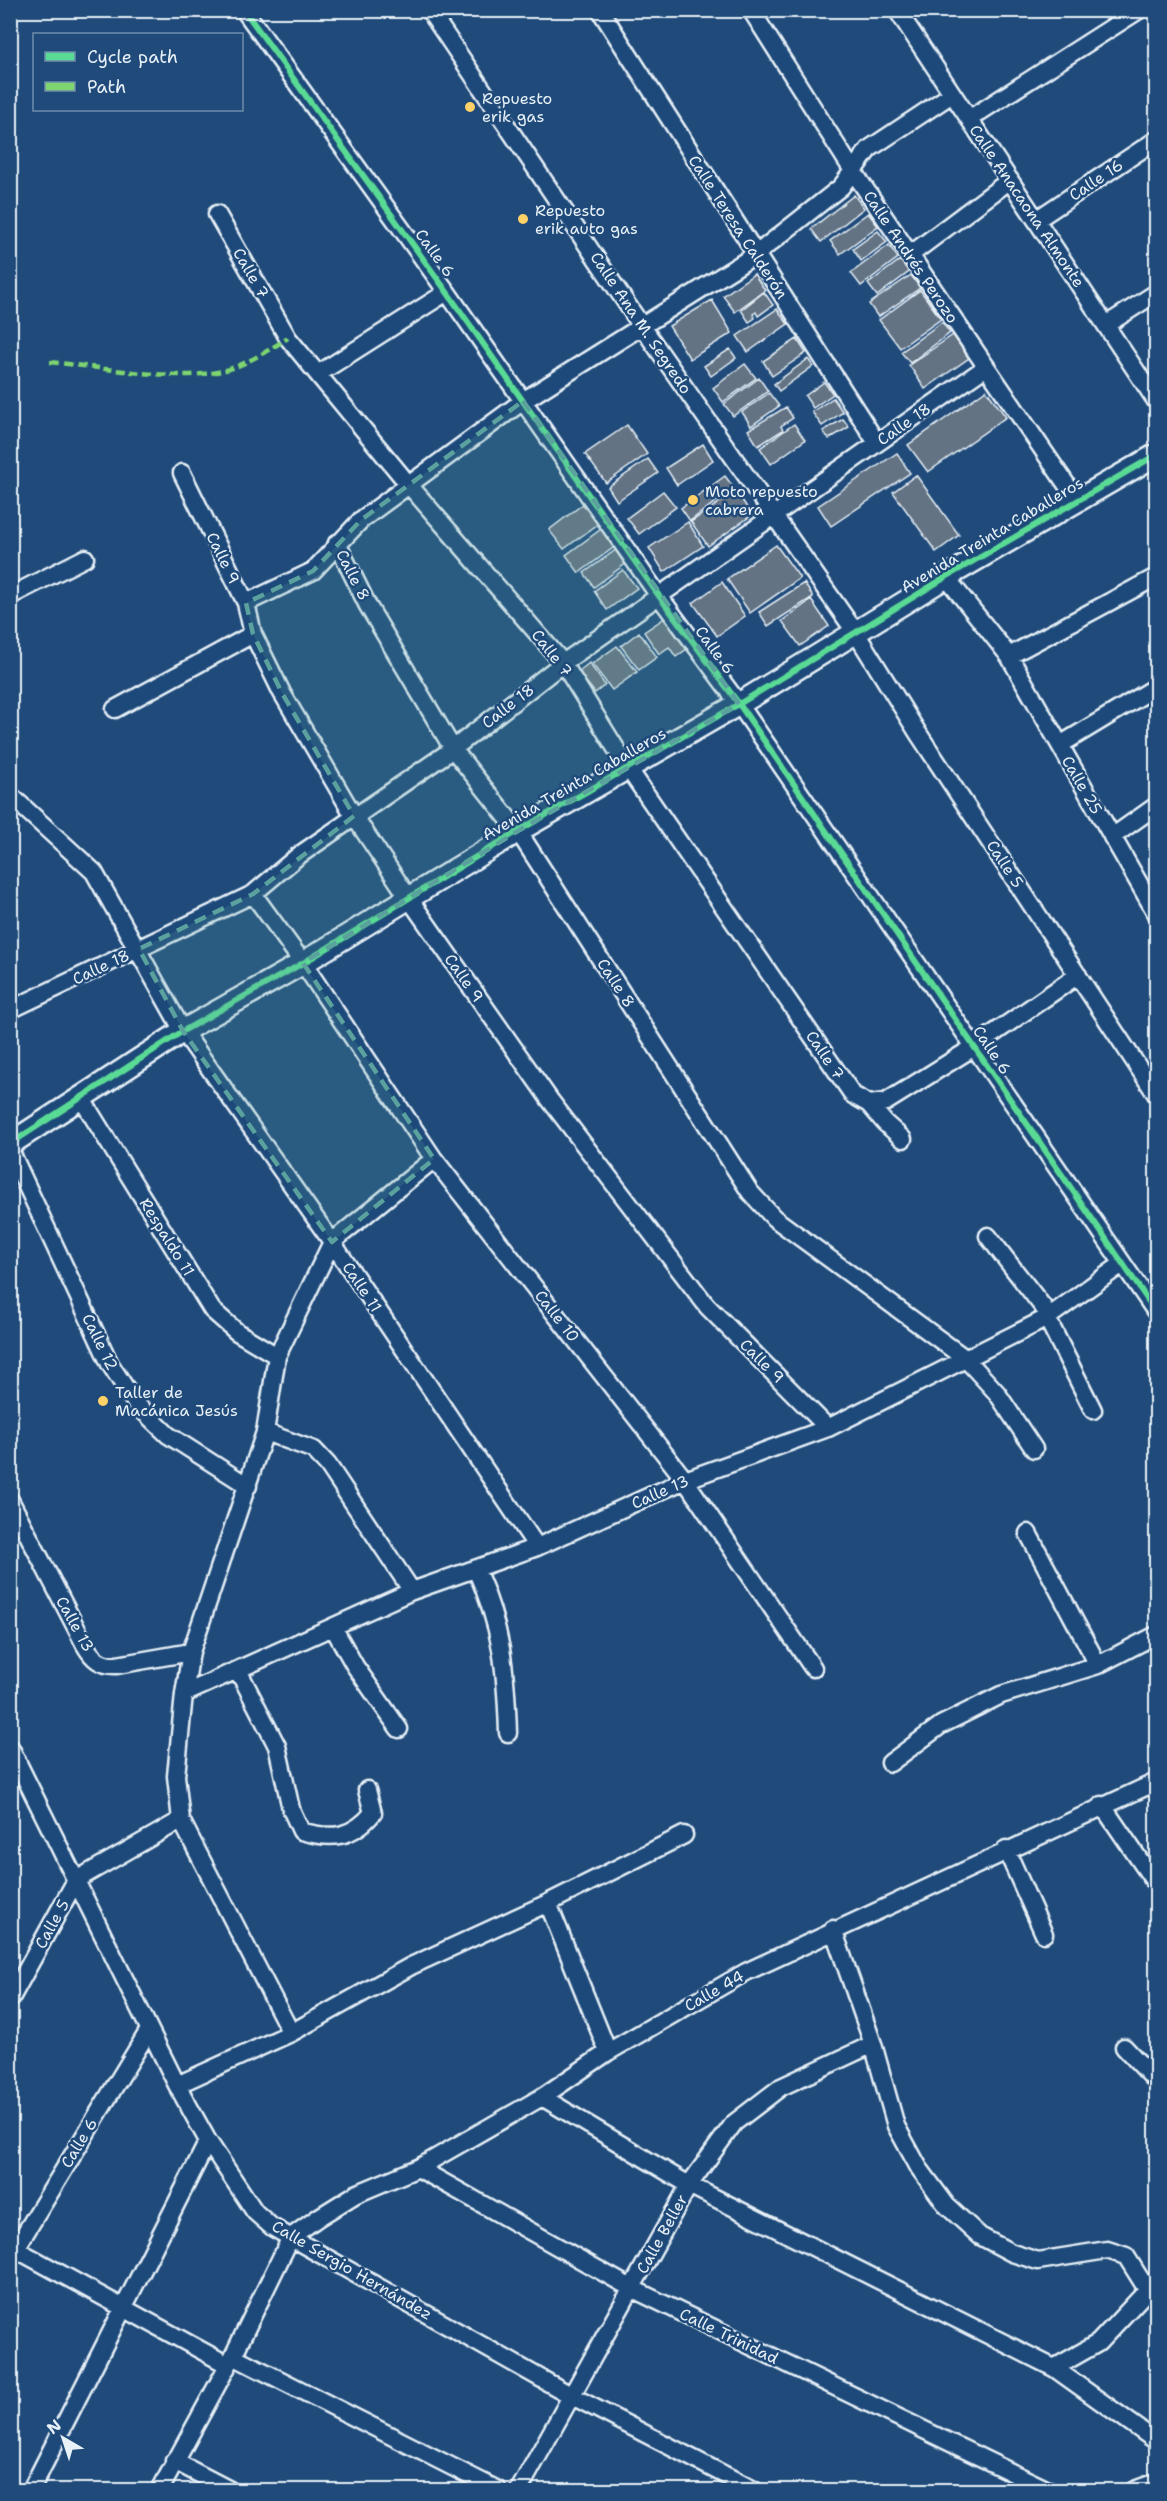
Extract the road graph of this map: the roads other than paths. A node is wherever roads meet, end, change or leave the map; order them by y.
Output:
1 (244, 10) edge
2 (429, 10) edge
3 (600, 10) edge
4 (750, 10) edge
5 (1139, 10) edge
6 (902, 12) edge
7 (952, 93) junction
8 (969, 119) junction
9 (1156, 140) edge
10 (853, 171) junction
11 (1010, 180) junction
12 (217, 214) dead end
13 (1036, 220) junction
14 (754, 255) junction
15 (910, 255) junction
16 (447, 292) junction
17 (1156, 293) edge
18 (641, 325) junction
19 (1106, 325) junction
20 (986, 368) junction
21 (318, 374) junction
22 (523, 400) junction
23 (1156, 400) edge
24 (877, 443) junction
25 (1156, 455) edge
26 (182, 473) dead end
27 (409, 485) junction
28 (1077, 500) junction
29 (773, 516) junction
30 (337, 543) junction
31 (85, 558) dead end
32 (946, 577) junction
33 (1156, 577) edge
34 (10, 596) edge
35 (659, 596) junction
36 (246, 603) junction
37 (856, 633) junction
38 (253, 634) junction
39 (1009, 656) junction
40 (563, 663) junction
41 (1156, 687) edge
42 (739, 704) junction
43 (116, 709) dead end
44 (1060, 745) junction
45 (453, 749) junction
46 (628, 768) junction
47 (10, 795) edge
48 (1156, 807) edge
49 (354, 816) junction
50 (518, 831) junction
51 (1112, 837) junction
52 (253, 894) junction
53 (408, 897) junction
54 (1156, 912) edge
55 (139, 949) junction
56 (303, 963) junction
57 (1078, 975) junction
58 (10, 1010) edge
59 (183, 1031) junction
60 (974, 1047) junction
61 (1156, 1094) edge
62 (80, 1096) junction
63 (869, 1104) junction
64 (903, 1139) dead end
65 (10, 1144) edge
66 (10, 1150) edge
67 (434, 1159) junction
68 (988, 1236) dead end
69 (332, 1242) junction
70 (1122, 1264) junction
71 (1156, 1312) edge
72 (1049, 1317) junction
73 (277, 1356) junction
74 (966, 1359) junction
75 (1093, 1410) dead end
76 (828, 1428) junction
77 (265, 1432) junction
78 (1034, 1449) dead end
79 (685, 1480) junction
80 (248, 1486) junction
81 (10, 1500) edge
82 (1028, 1533) dead end
83 (537, 1547) junction
84 (476, 1569) junction
85 (412, 1591) junction
86 (333, 1627) junction
87 (1156, 1635) edge
88 (191, 1652) junction
89 (1098, 1665) junction
90 (813, 1668) dead end
91 (238, 1670) junction
92 (184, 1694) junction
93 (399, 1729) dead end
94 (508, 1733) dead end
95 (10, 1748) edge
96 (890, 1763) dead end
97 (1156, 1782) edge
98 (367, 1790) dead end
99 (1102, 1805) junction
100 (181, 1820) junction
101 (684, 1835) dead end
102 (1006, 1849) junction
103 (76, 1880) junction
104 (1156, 1884) edge
105 (549, 1903) junction
106 (833, 1929) junction
107 (1044, 1934) dead end
108 (10, 2000) edge
109 (149, 2030) junction
110 (291, 2033) junction
111 (873, 2044) junction
112 (1124, 2047) dead end
113 (608, 2052) junction
114 (1156, 2081) edge
115 (177, 2085) junction
116 (542, 2097) junction
117 (208, 2141) junction
118 (418, 2168) junction
119 (689, 2185) junction
120 (291, 2237) junction
121 (12, 2251) edge
122 (1153, 2286) edge
123 (631, 2288) junction
124 (126, 2307) junction
125 (231, 2360) junction
126 (1054, 2368) junction
127 (572, 2396) junction
128 (1156, 2441) edge
129 (174, 2461) junction
130 (1156, 2482) edge
131 (31, 2490) edge
132 (160, 2490) edge
133 (230, 2490) edge
134 (498, 2490) edge
135 (519, 2490) edge
136 (754, 2490) edge
137 (1048, 2490) edge
138 (1134, 2490) edge

1 - 16 street, Calle 6
2 - 18 street, Calle Ana M. Segredo
3 - 14 street, Calle Teresa Calderón
4 - 10 street, Calle Andrés Perozo
5 - 8 street
6 - 7 street, Calle Anacaona Almonte
7 - 8 street, Calle Anacaona Almonte
7 - 10 street
8 - 11 street, Calle Anacaona Almonte
9 - 13 street, Calle 16
10 - 14 street
10 - 15 street, Calle Andrés Perozo
11 - 13 street, Calle Anacaona Almonte
11 - 15 street
12 - 21 street, Calle 7
13 - 19 street, Calle Anacaona Almonte
14 - 18 street
14 - 24 street, Calle Teresa Calderón
15 - 20 street, Calle Andrés Perozo
16 - 21 street
16 - 22 street, Calle 6
17 - 19 street
18 - 22 street
18 - 29 street, Calle Ana M. Segredo
19 - 23 street, Calle Anacaona Almonte
20 - 24 street, Calle 18
20 - 28 street, Calle Andrés Perozo
21 - 27 street, Calle 7
22 - 27 street
22 - 35 street, Calle 6
24 - 29 street, Calle 18
25 - 28 street, Avenida Treinta Caballeros
26 - 36 street, Calle 9
27 - 30 street
27 - 40 street, Calle 7
28 - 32 street, Avenida Treinta Caballeros
29 - 35 street, Calle 18
29 - 37 street, Calle Ana M. Segredo
30 - 36 street
30 - 45 street, Calle 8
31 - 34 street
32 - 37 street, Avenida Treinta Caballeros
32 - 39 street, Calle 25
33 - 39 street
35 - 40 street, Calle 18
35 - 42 street, Calle 6
36 - 38 street, Calle 9
37 - 42 street, Avenida Treinta Caballeros
37 - 57 street, Calle 5
38 - 43 street
38 - 49 street, Calle 9
39 - 44 street, Calle 25
40 - 45 street, Calle 18
40 - 46 street, Calle 7
41 - 44 street
42 - 46 street, Avenida Treinta Caballeros
42 - 60 street, Calle 6
44 - 51 street, Calle 25
45 - 49 street, Calle 18
45 - 50 street, Calle 8
46 - 50 street, Avenida Treinta Caballeros
46 - 63 street, Calle 7
47 - 55 street, Calle 11
48 - 51 street
49 - 52 street, Calle 18
49 - 53 street, Calle 9
50 - 53 street, Avenida Treinta Caballeros
50 - 74 street, Calle 8
51 - 54 street, Calle 25
52 - 55 street, Calle 18
52 - 56 street, Calle 10
53 - 56 street, Avenida Treinta Caballeros
53 - 76 street, Calle 9
55 - 58 street, Calle 18
55 - 59 street, Calle 11
56 - 59 street, Avenida Treinta Caballeros
56 - 67 street, Calle 10
57 - 60 street
57 - 61 street, Calle 5
59 - 62 street, Avenida Treinta Caballeros
59 - 69 street, Calle 11
60 - 63 street
60 - 70 street, Calle 6
62 - 65 street, Avenida Treinta Caballeros
62 - 73 street, Respaldo 11
63 - 64 street, Calle 7
66 - 80 street, Calle 12
67 - 69 street
67 - 79 street, Calle 10
68 - 72 street
69 - 73 street
69 - 83 street, Calle 11
70 - 71 street, Calle 6
70 - 72 street, Calle 13
72 - 74 street, Calle 13
72 - 75 street
73 - 77 street
74 - 76 street, Calle 13
74 - 78 street, Calle 8
76 - 79 street, Calle 13
77 - 80 street
77 - 85 street
79 - 83 street, Calle 13
79 - 90 street, Calle 10
80 - 88 street
81 - 88 street, Calle 13
82 - 89 street
83 - 84 street, Calle 13
84 - 85 street, Calle 13
84 - 94 street
85 - 86 street, Calle 13
86 - 91 street, Calle 13
86 - 93 street
87 - 89 street
88 - 92 street
89 - 96 street
91 - 92 street, Calle 13
91 - 98 street
92 - 100 street
95 - 103 street, Calle Sergio Hernández
97 - 99 street, Calle 44
99 - 102 street, Calle 44
99 - 104 street
100 - 103 street
100 - 110 street
101 - 105 street
102 - 106 street, Calle 44
102 - 107 street
103 - 108 street, Calle 5
103 - 109 street, Calle Sergio Hernández
105 - 110 street
105 - 113 street
106 - 111 street
106 - 113 street, Calle 44
109 - 115 street, Calle Sergio Hernández
109 - 121 street, Calle 6
110 - 115 street
111 - 119 street, Calle Beller
111 - 122 street
112 - 114 street
113 - 116 street, Calle 44
115 - 117 street, Calle Sergio Hernández
116 - 118 street, Calle 44
116 - 119 street
117 - 120 street, Calle Sergio Hernández
117 - 124 street
118 - 120 street, Calle 44
118 - 123 street, Calle Trinidad
119 - 123 street, Calle Beller
119 - 126 street
120 - 125 street
120 - 127 street, Calle Sergio Hernández
121 - 124 street
122 - 126 street
123 - 127 street, Calle Beller
123 - 137 street, Calle Trinidad
124 - 125 street
124 - 131 street
125 - 129 street
125 - 134 street
126 - 128 street
127 - 135 street, Calle Beller
127 - 136 street, Calle Sergio Hernández
129 - 132 street
129 - 133 street
130 - 138 street

